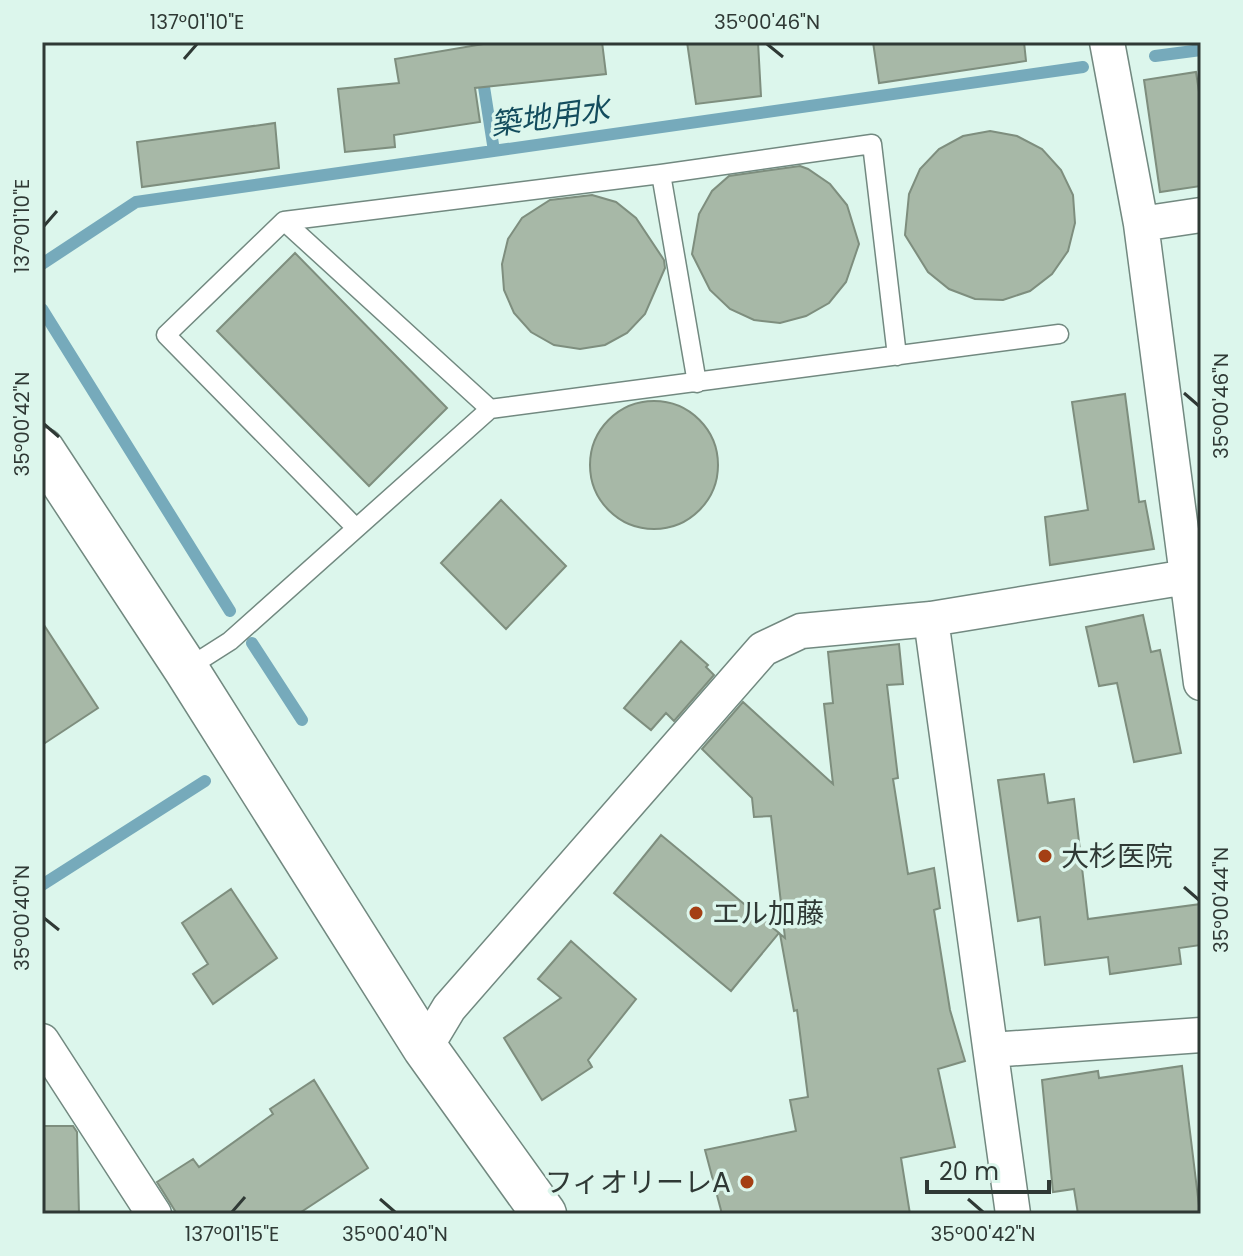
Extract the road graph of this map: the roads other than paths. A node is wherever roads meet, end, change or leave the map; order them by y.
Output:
1 (1107, 42) edge
2 (661, 174) junction
3 (1201, 215) edge
4 (284, 221) junction
5 (1141, 224) junction
6 (1059, 334) dead end
7 (897, 356) junction
8 (697, 383) junction
9 (490, 409) junction
10 (42, 450) edge
11 (356, 528) junction
12 (1187, 577) junction
13 (931, 619) junction
14 (186, 669) junction
15 (1201, 683) edge
16 (1201, 1035) edge
17 (42, 1041) edge
18 (425, 1048) junction
19 (991, 1050) junction
20 (154, 1214) edge
21 (544, 1214) edge
22 (1013, 1214) edge

1 - 5 street
2 - 4 lane
2 - 7 lane
2 - 8 lane
3 - 5 street
4 - 9 lane
4 - 11 lane
5 - 12 street
6 - 7 lane
7 - 8 lane
8 - 9 lane
9 - 11 lane
10 - 14 street
11 - 14 lane
12 - 13 street
12 - 15 street
13 - 18 street
13 - 19 street
14 - 18 street
16 - 19 street
17 - 20 street
18 - 21 street
19 - 22 street

